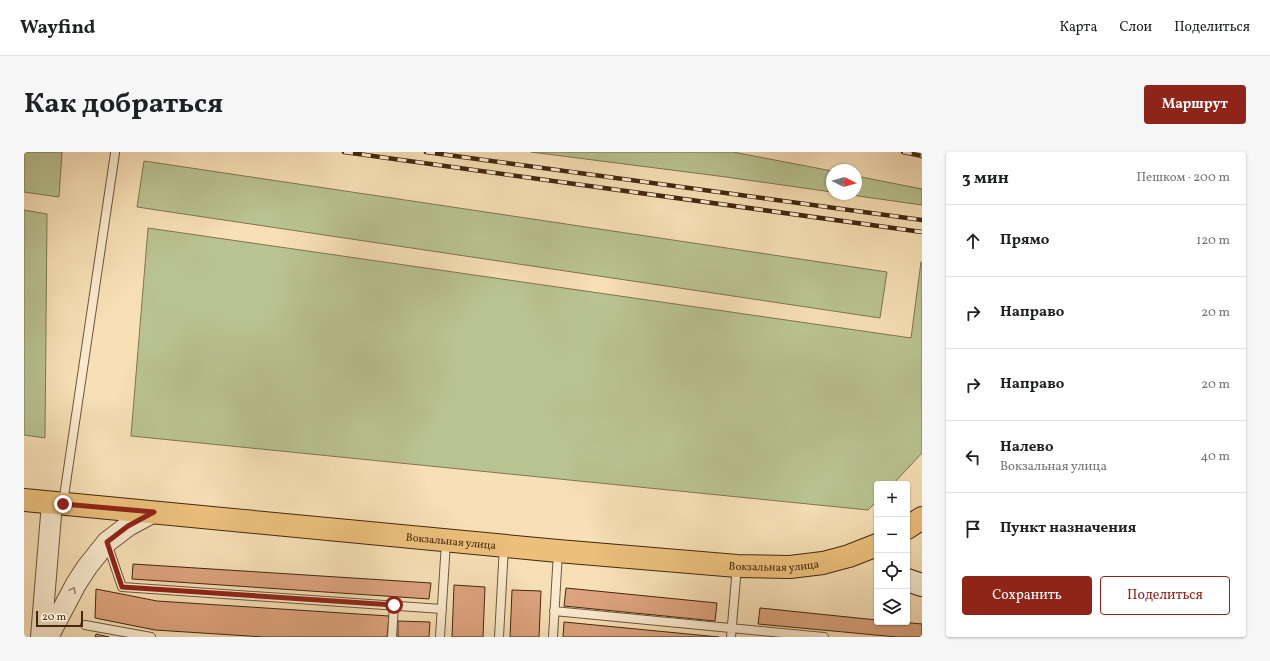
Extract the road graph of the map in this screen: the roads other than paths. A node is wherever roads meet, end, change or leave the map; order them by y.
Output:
1 (115, 153) dead end
2 (24, 500) edge
3 (58, 503) junction
4 (154, 512) junction
5 (922, 518) edge
6 (910, 526) edge
7 (446, 540) junction
8 (107, 542) junction
9 (504, 545) junction
10 (874, 548) edge
11 (558, 550) junction
12 (737, 566) junction
13 (910, 581) edge
14 (922, 585) edge
15 (394, 605) junction
16 (442, 608) junction
17 (554, 611) junction
18 (85, 625) dead end
19 (732, 628) junction
20 (41, 637) edge
21 (48, 637) edge
22 (151, 637) edge
23 (392, 637) edge
24 (440, 637) edge
25 (499, 637) edge
26 (553, 637) edge
27 (732, 637) edge
28 (824, 637) edge

1 - 3 lane
2 - 3 main road, Вокзальная улица
3 - 4 main road, Вокзальная улица
3 - 20 street
4 - 7 main road, Вокзальная улица
4 - 8 street
5 - 6 main road
7 - 9 main road, Вокзальная улица
7 - 16 lane
8 - 15 lane
21 -> 8 street
9 - 11 main road, Вокзальная улица
9 - 25 lane
10 - 12 main road, Вокзальная улица
11 - 12 main road, Вокзальная улица
11 - 17 lane
12 - 19 lane
13 - 14 main road
15 - 16 lane
15 - 23 lane
16 - 24 lane
17 - 19 lane
17 - 26 lane
18 - 22 lane
19 - 27 lane
19 - 28 lane

